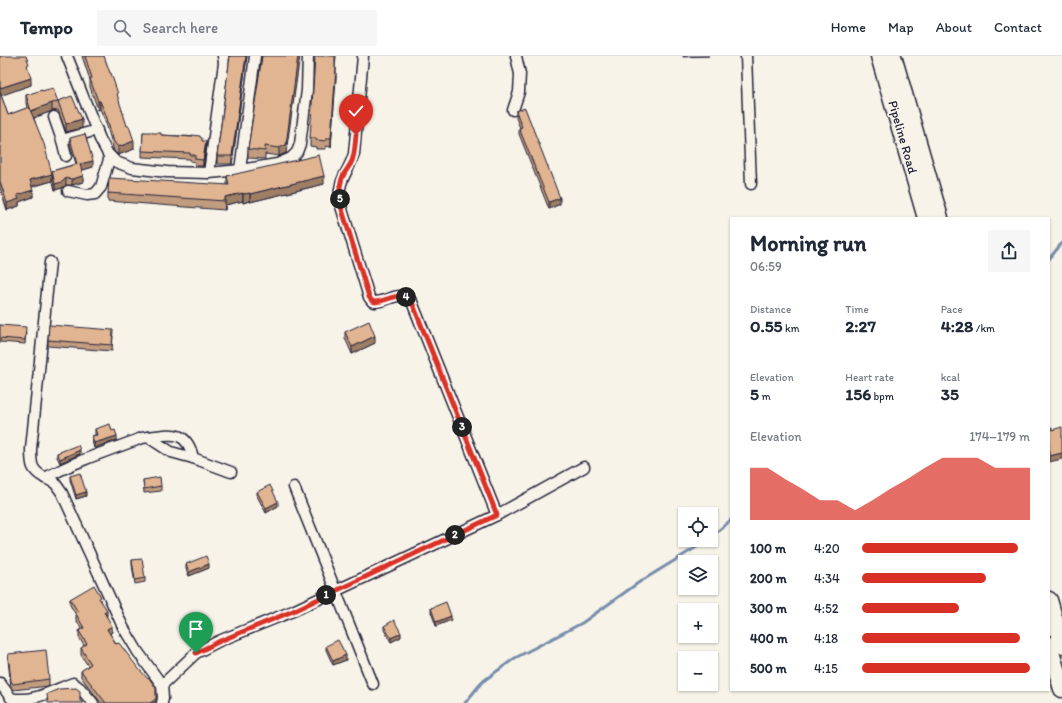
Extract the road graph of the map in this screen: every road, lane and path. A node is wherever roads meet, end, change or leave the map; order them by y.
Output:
1 (67, 56) edge
2 (223, 56) edge
3 (255, 56) edge
4 (308, 56) edge
5 (363, 56) edge
6 (516, 56) edge
7 (746, 56) edge
8 (879, 56) edge
9 (894, 56) edge
10 (513, 110) dead end
11 (54, 117) dead end
12 (97, 130) junction
13 (62, 140) junction
14 (66, 156) dead end
15 (110, 156) junction
16 (240, 170) junction
17 (209, 173) junction
18 (751, 184) dead end
19 (68, 191) dead end
20 (926, 217) edge
21 (940, 217) edge
22 (50, 262) dead end
23 (148, 437) junction
24 (193, 458) junction
25 (584, 467) dead end
26 (231, 472) dead end
27 (45, 478) junction
28 (294, 487) dead end
29 (497, 515) junction
30 (336, 590) junction
31 (1050, 603) edge
32 (1062, 645) edge
33 (1050, 648) edge
34 (0, 683) edge
35 (373, 684) dead end
36 (162, 685) junction
37 (1062, 689) edge
38 (93, 703) edge
39 (162, 703) edge

1 - 12 street
2 - 17 street
3 - 16 street
4 - 16 street
5 - 29 street
6 - 10 street
7 - 18 street
8 - 20 main road, Pipeline Road
9 - 21 main road
11 - 13 street
12 - 13 street
12 - 15 street
13 - 14 street
15 - 17 street
15 - 19 street
16 - 17 street
22 - 27 street
23 - 24 street
23 - 24 street
23 - 27 street
24 - 26 street
25 - 29 street
27 - 36 street
28 - 30 street
29 - 30 street
30 - 35 street
30 - 36 street
31 - 32 main road
33 - 37 main road
34 - 38 street
36 - 39 street

